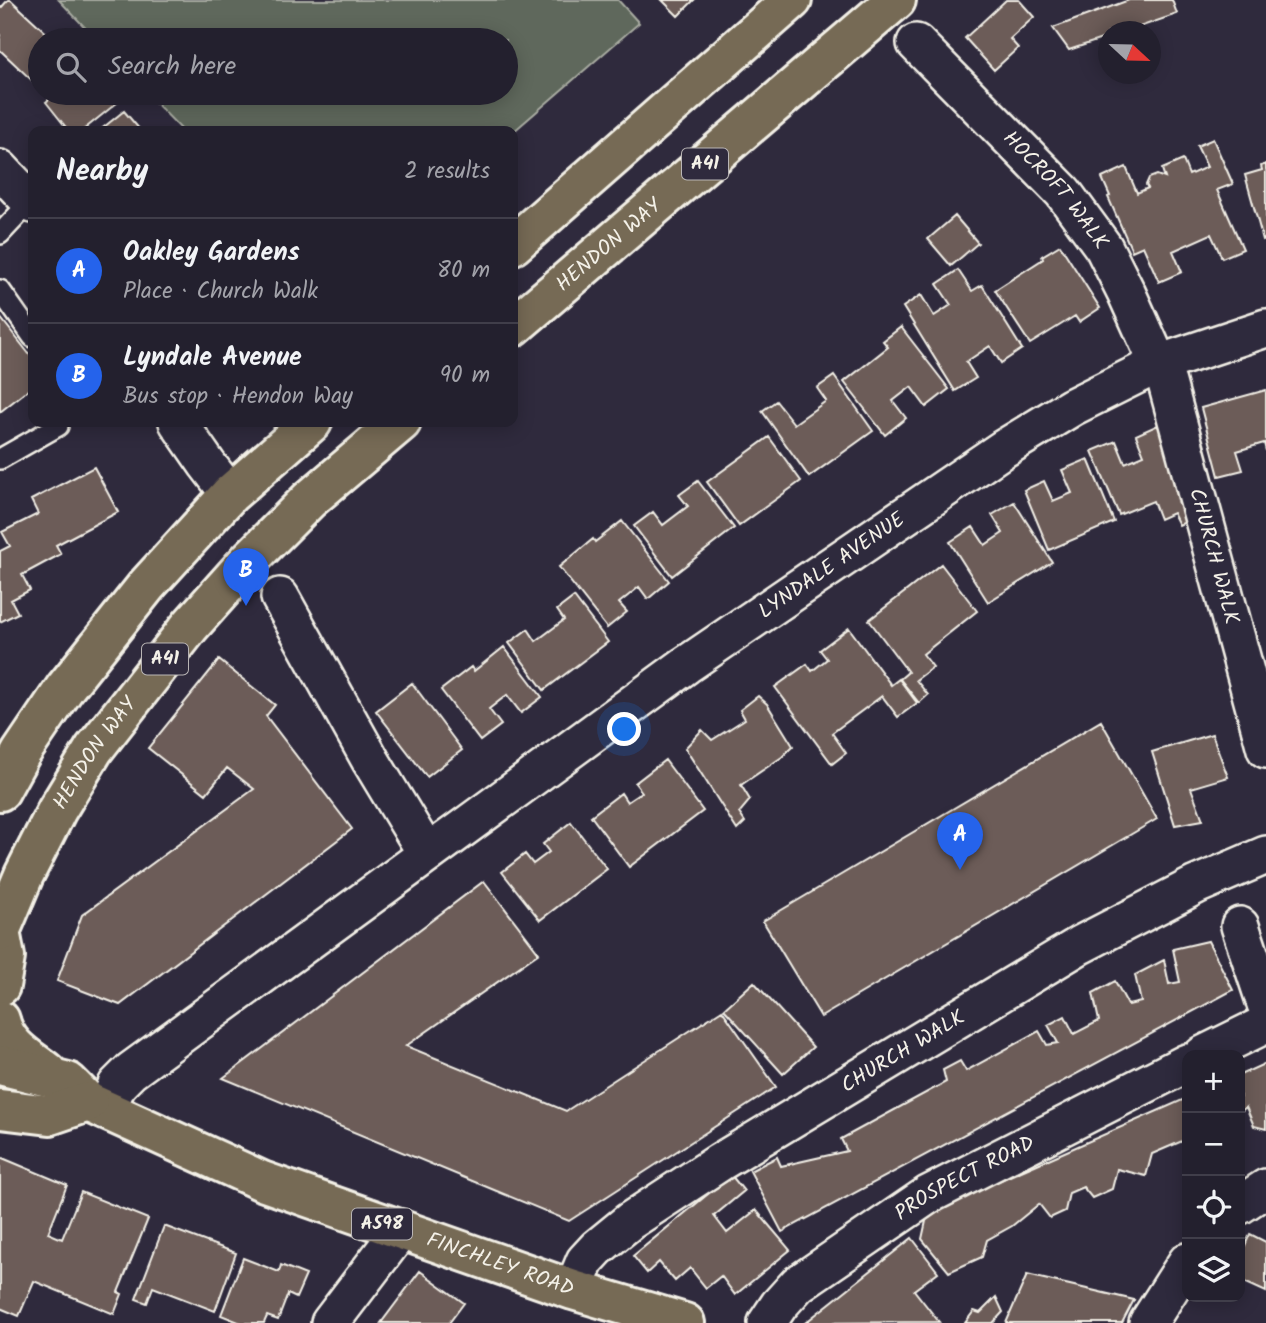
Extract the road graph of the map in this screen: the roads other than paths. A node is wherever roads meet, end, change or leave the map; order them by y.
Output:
1 (792, 0) edge
2 (896, 0) edge
3 (916, 43) dead end
4 (0, 169) edge
5 (28, 199) edge
6 (28, 207) edge
7 (0, 234) edge
8 (518, 241) edge
9 (0, 290) edge
10 (518, 323) edge
11 (1266, 328) edge
12 (28, 330) edge
13 (1158, 364) junction
14 (56, 427) edge
15 (181, 427) edge
16 (306, 427) edge
17 (395, 427) edge
18 (0, 459) edge
19 (230, 494) junction
20 (280, 597) dead end
21 (1266, 749) edge
22 (0, 791) edge
23 (427, 854) junction
24 (1266, 855) edge
25 (1240, 926) dead end
26 (0, 932) edge
27 (0, 986) edge
28 (1266, 1004) edge
29 (0, 1020) edge
30 (1266, 1024) edge
31 (1213, 1050) edge
32 (0, 1065) edge
33 (1182, 1066) edge
34 (87, 1098) junction
35 (0, 1109) edge
36 (1266, 1188) edge
37 (1245, 1202) edge
38 (400, 1231) junction
39 (1182, 1270) edge
40 (573, 1290) junction
41 (662, 1320) edge
42 (330, 1323) edge
43 (767, 1323) edge
44 (1148, 1323) edge

1 - 8 main road
2 - 10 main road, HENDON WAY / A41
3 - 13 street, HOCROFT WALK
4 - 5 street
6 - 7 lane
9 - 12 lane
11 - 13 street, LYNDALE AVENUE
13 - 21 street, CHURCH WALK
13 - 23 street, LYNDALE AVENUE
14 - 18 lane
15 - 19 street
16 - 19 main road
17 - 26 main road, HENDON WAY / A41
19 - 22 main road
20 - 23 street
23 - 34 street, LYNDALE AVENUE
24 - 40 street, CHURCH WALK
25 - 28 street
26 - 27 main road, A41
29 - 34 main road
30 - 31 street
32 - 34 main road, FINCHLEY ROAD / A598
33 - 43 street, PROSPECT ROAD
34 - 35 main road
34 - 38 main road, FINCHLEY ROAD / A598
36 - 37 street
38 - 40 main road, FINCHLEY ROAD / A598
38 - 42 street
39 - 44 street
40 - 41 main road, FINCHLEY ROAD / A598

